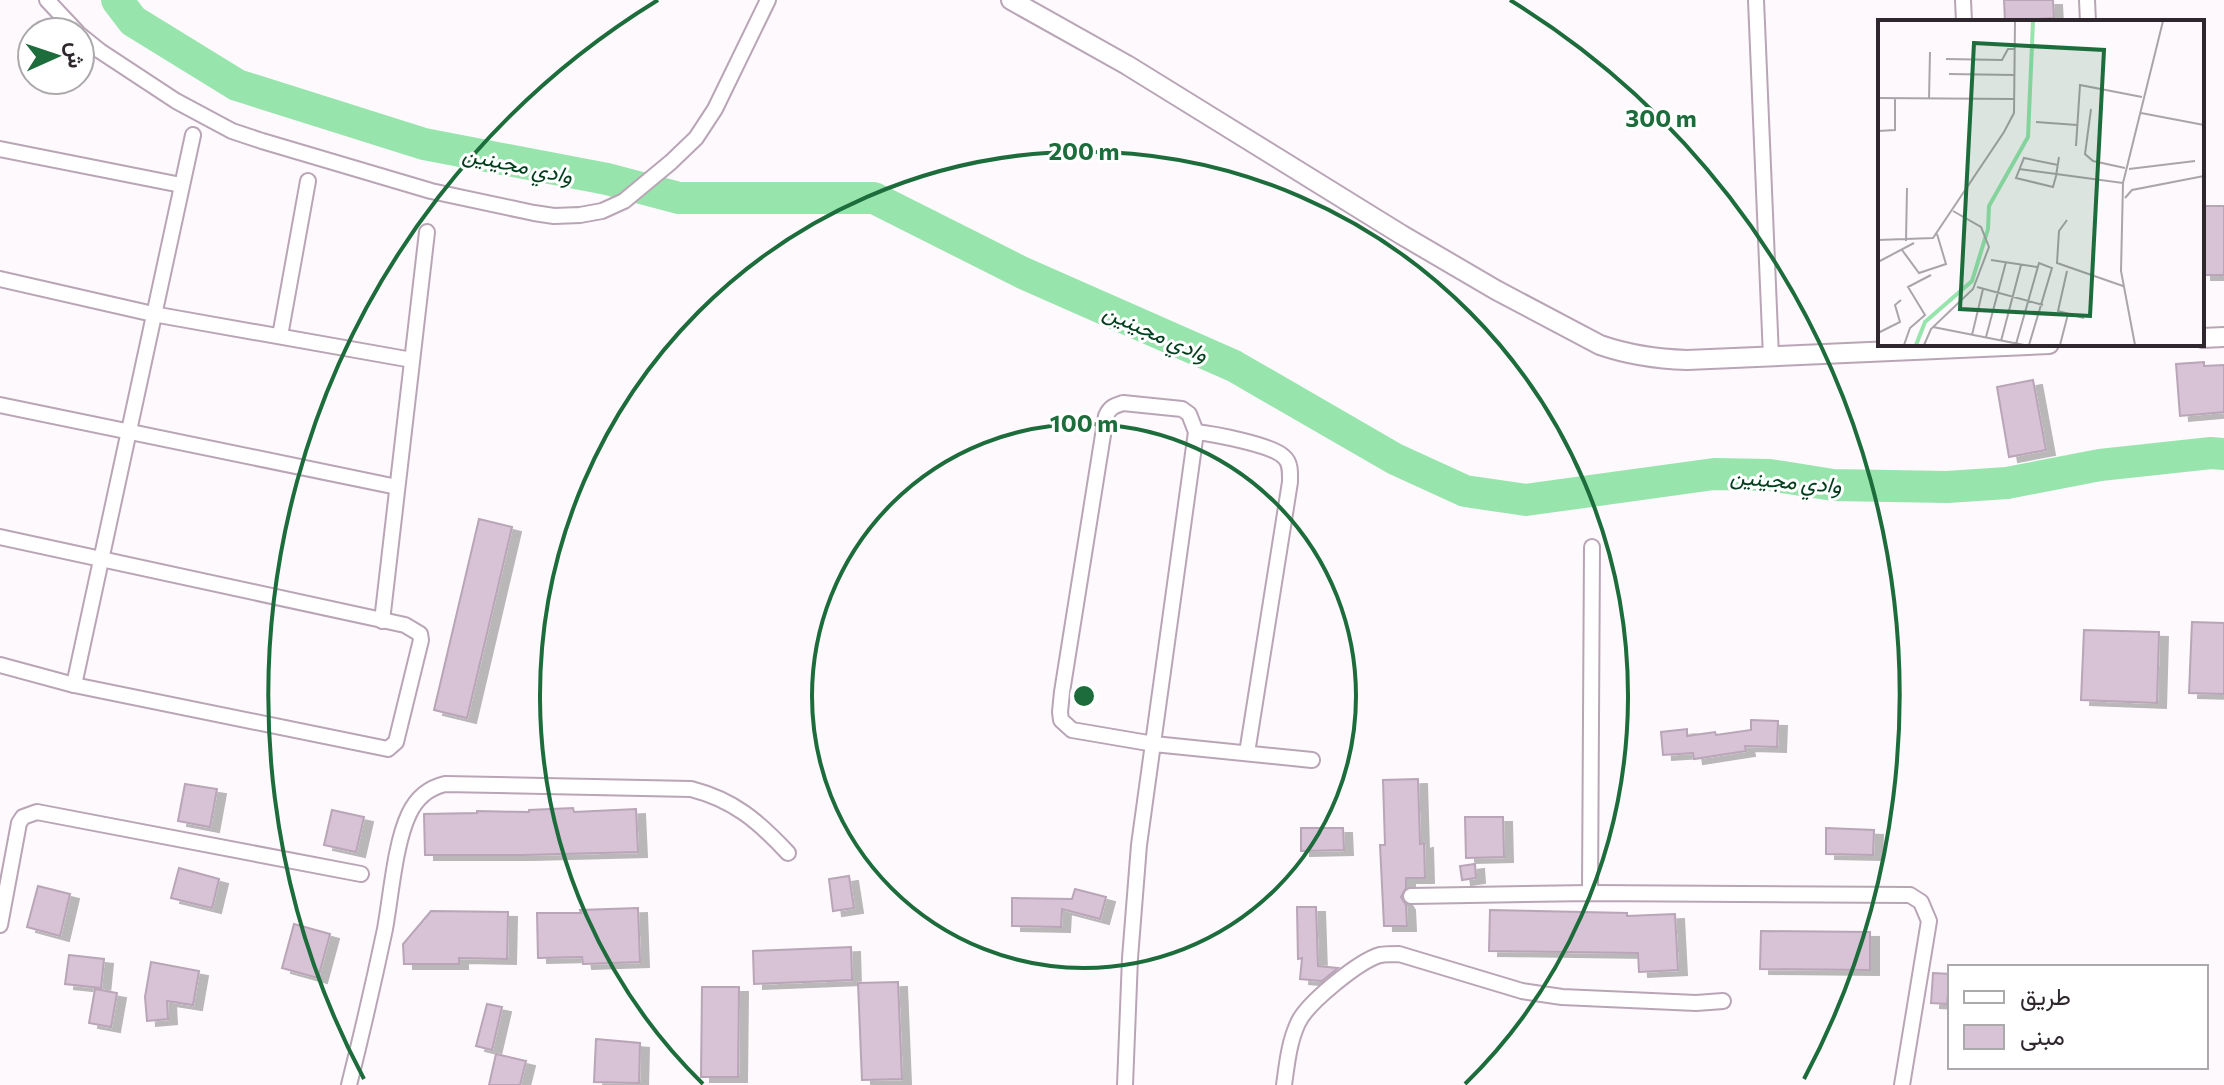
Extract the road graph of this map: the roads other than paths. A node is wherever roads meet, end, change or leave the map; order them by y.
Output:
1 (47, 0) edge
2 (768, 0) edge
3 (1011, 0) edge
4 (1756, 0) edge
5 (1963, 0) edge
6 (2087, 0) edge
7 (63, 16) edge
8 (1964, 20) edge
9 (2088, 20) edge
10 (96, 48) edge
11 (193, 135) dead end
12 (0, 149) edge
13 (308, 181) dead end
14 (181, 185) junction
15 (427, 232) dead end
16 (0, 279) edge
17 (153, 314) junction
18 (280, 336) junction
19 (2224, 337) edge
20 (2204, 338) edge
21 (1973, 346) edge
22 (1771, 357) junction
23 (412, 360) junction
24 (0, 405) edge
25 (128, 432) junction
26 (1196, 432) junction
27 (397, 487) junction
28 (0, 537) edge
29 (1592, 547) dead end
30 (101, 558) junction
31 (382, 621) junction
32 (0, 665) edge
33 (74, 685) junction
34 (1154, 744) junction
35 (1247, 753) junction
36 (1312, 760) dead end
37 (788, 853) dead end
38 (361, 874) dead end
39 (1590, 893) junction
40 (1411, 896) dead end
41 (3, 897) edge
42 (0, 925) edge
43 (1723, 1001) dead end
44 (349, 1085) edge
45 (1125, 1085) edge
46 (1284, 1085) edge
47 (1902, 1085) edge

1 - 7 street
2 - 10 street
3 - 22 street
4 - 22 street
5 - 8 street
6 - 9 street
11 - 14 street
12 - 14 street
13 - 18 street
14 - 17 street
15 - 23 street
16 - 17 street
17 - 18 street
17 - 25 street
18 - 23 street
19 - 20 street
21 - 22 street
23 - 27 street
24 - 25 street
25 - 27 street
25 - 30 street
26 - 34 street
26 - 34 street
26 - 35 street
27 - 31 street
28 - 30 street
29 - 39 street
30 - 31 street
30 - 33 street
31 - 33 street
32 - 33 street
34 - 35 street
34 - 45 street
35 - 36 street
37 - 44 street
38 - 41 street
39 - 40 street
39 - 47 street
41 - 42 street
43 - 46 street

